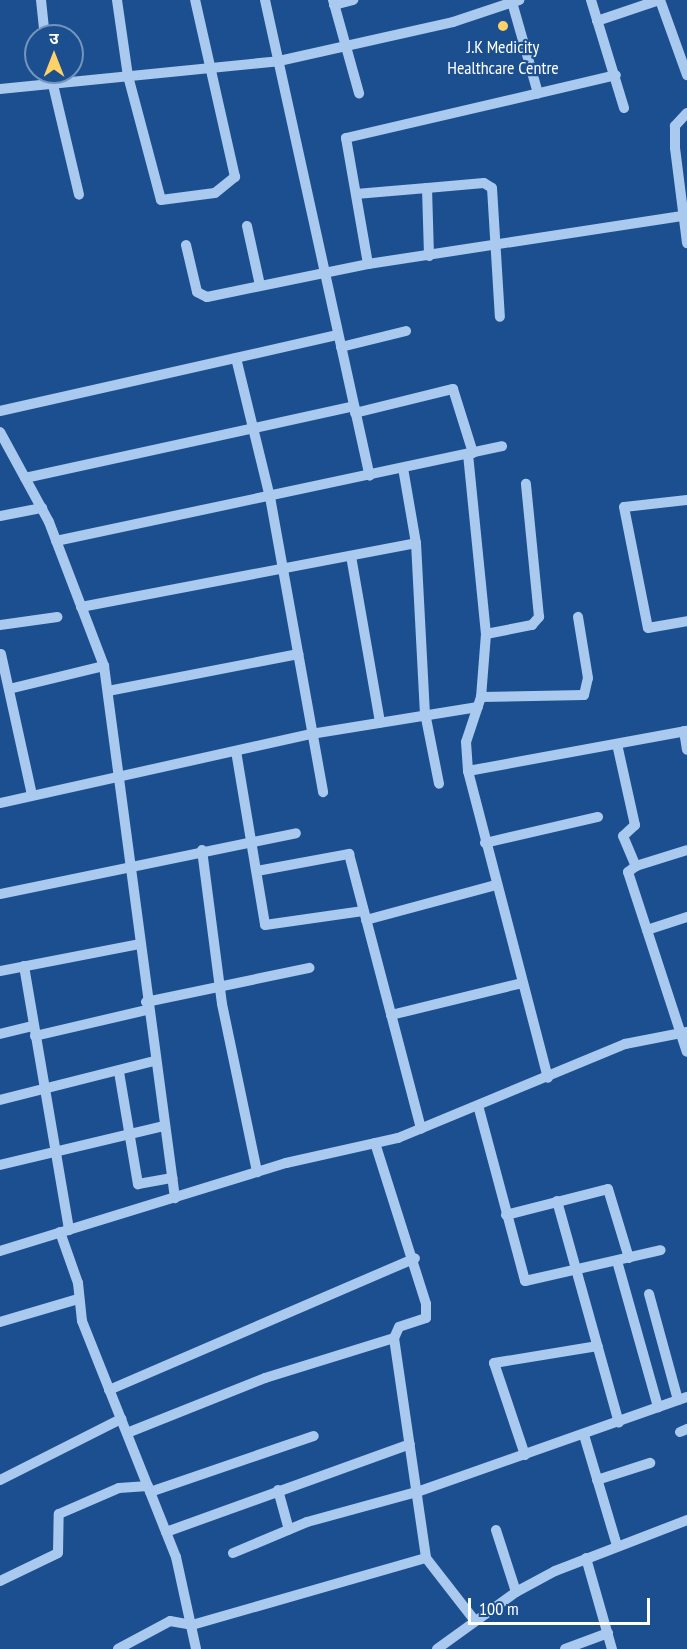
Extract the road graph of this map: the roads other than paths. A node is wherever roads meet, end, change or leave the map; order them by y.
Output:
1 (41, 0) edge
2 (117, 0) edge
3 (195, 0) edge
4 (265, 0) edge
5 (353, 0) edge
6 (477, 0) edge
7 (591, 0) edge
8 (659, 0) edge
9 (515, 1) edge
10 (334, 3) edge
11 (481, 13) junction
12 (597, 21) junction
13 (44, 24) edge
14 (344, 47) junction
15 (279, 61) junction
16 (209, 69) junction
17 (616, 75) junction
18 (687, 75) edge
19 (129, 76) junction
20 (84, 81) edge
21 (51, 84) joint
22 (0, 89) edge
23 (358, 93) dead end
24 (538, 93) junction
25 (624, 108) dead end
26 (687, 113) edge
27 (426, 188) junction
28 (356, 194) junction
29 (79, 195) dead end
30 (682, 210) edge
31 (247, 226) dead end
32 (687, 243) edge
33 (186, 245) dead end
34 (494, 248) junction
35 (429, 256) junction
36 (368, 264) junction
37 (323, 273) junction
38 (260, 285) junction
39 (500, 317) dead end
40 (406, 331) dead end
41 (338, 335) junction
42 (341, 347) junction
43 (236, 358) junction
44 (354, 410) junction
45 (0, 411) edge
46 (253, 429) junction
47 (0, 432) edge
48 (502, 446) dead end
49 (470, 453) junction
50 (403, 468) junction
51 (370, 476) junction
52 (26, 478) junction
53 (526, 484) dead end
54 (270, 497) junction
55 (687, 500) edge
56 (42, 508) junction
57 (0, 516) edge
58 (56, 541) junction
59 (416, 543) junction
60 (351, 555) junction
61 (281, 569) junction
62 (81, 607) junction
63 (57, 617) dead end
64 (578, 617) dead end
65 (687, 621) edge
66 (0, 625) edge
67 (486, 634) junction
68 (1, 654) edge
69 (298, 654) junction
70 (104, 666) junction
71 (9, 689) junction
72 (108, 691) junction
73 (480, 702) junction
74 (425, 713) junction
75 (380, 722) junction
76 (685, 731) edge
77 (311, 734) junction
78 (617, 744) junction
79 (687, 750) edge
80 (236, 751) junction
81 (468, 771) junction
82 (122, 776) junction
83 (439, 784) dead end
84 (323, 792) dead end
85 (32, 795) junction
86 (0, 803) edge
87 (598, 817) dead end
88 (296, 833) dead end
89 (253, 838) junction
90 (485, 843) junction
91 (202, 850) junction
92 (687, 850) edge
93 (132, 866) junction
94 (636, 866) junction
95 (257, 871) junction
96 (496, 885) junction
97 (0, 894) edge
98 (365, 915) junction
99 (687, 917) edge
100 (647, 930) junction
101 (140, 945) junction
102 (24, 966) junction
103 (309, 968) dead end
104 (0, 970) edge
105 (522, 983) junction
106 (220, 988) junction
107 (146, 1006) junction
108 (391, 1015) junction
109 (34, 1031) junction
110 (682, 1032) edge
111 (0, 1034) edge
112 (687, 1052) edge
113 (154, 1061) junction
114 (119, 1071) junction
115 (548, 1078) junction
116 (42, 1090) junction
117 (0, 1100) edge
118 (478, 1109) junction
119 (164, 1126) junction
120 (421, 1129) junction
121 (129, 1134) junction
122 (375, 1143) junction
123 (52, 1151) junction
124 (0, 1165) edge
125 (257, 1172) junction
126 (172, 1178) junction
127 (175, 1197) junction
128 (557, 1201) junction
129 (506, 1215) junction
130 (65, 1231) junction
131 (661, 1250) dead end
132 (0, 1251) edge
133 (415, 1258) junction
134 (629, 1258) junction
135 (617, 1261) junction
136 (576, 1271) junction
137 (649, 1294) dead end
138 (78, 1299) junction
139 (0, 1322) edge
140 (394, 1338) junction
141 (598, 1346) junction
142 (109, 1390) junction
143 (682, 1398) edge
144 (658, 1407) junction
145 (121, 1419) junction
146 (619, 1423) junction
147 (127, 1433) junction
148 (584, 1435) junction
149 (314, 1436) dead end
150 (410, 1444) junction
151 (525, 1455) junction
152 (650, 1463) dead end
153 (0, 1480) edge
154 (597, 1480) junction
155 (149, 1489) junction
156 (278, 1490) junction
157 (417, 1492) junction
158 (687, 1520) edge
159 (289, 1530) junction
160 (495, 1530) dead end
161 (166, 1532) junction
162 (617, 1546) junction
163 (233, 1553) dead end
164 (426, 1558) junction
165 (586, 1558) junction
166 (0, 1581) edge
167 (516, 1592) junction
168 (475, 1621) junction
169 (192, 1625) junction
170 (608, 1633) junction
171 (118, 1649) edge
172 (196, 1649) edge
173 (437, 1649) edge
174 (565, 1649) edge
175 (612, 1649) edge

1 - 13 street
2 - 19 street
3 - 16 street
4 - 15 street
5 - 10 street
6 - 11 street
7 - 12 street
8 - 12 street
8 - 18 street
9 - 11 street
9 - 24 street
10 - 14 street
11 - 14 street
12 - 17 street
14 - 15 street
14 - 23 street
15 - 16 street
15 - 37 street
16 - 19 street
16 - 19 street
17 - 24 street
17 - 25 street
19 - 20 street
21 - 22 street
21 - 29 street
24 - 28 street
26 - 30 street
27 - 28 street
27 - 34 street
27 - 35 street
28 - 36 street
30 - 32 street
30 - 34 street
31 - 38 street
33 - 38 street
34 - 35 street
34 - 39 street
35 - 36 street
36 - 37 street
37 - 38 street
37 - 41 street
40 - 42 street
41 - 42 street
41 - 43 street
42 - 44 street
43 - 45 street
43 - 46 street
44 - 46 street
44 - 49 street
44 - 51 street
46 - 52 street
46 - 54 street
47 - 52 street
48 - 49 street
49 - 50 street
49 - 67 street
50 - 51 street
50 - 59 street
51 - 54 street
52 - 56 street
53 - 67 street
54 - 58 street
54 - 61 street
55 - 65 street
56 - 57 street
56 - 58 street
58 - 62 street
59 - 60 street
59 - 74 street
60 - 61 street
60 - 75 street
61 - 62 street
61 - 69 street
62 - 70 street
63 - 66 street
64 - 73 street
67 - 73 street
68 - 71 street
69 - 72 street
69 - 77 street
70 - 71 street
70 - 72 street
71 - 85 street
72 - 82 street
73 - 74 street
73 - 81 street
74 - 75 street
74 - 83 street
75 - 77 street
76 - 78 street
76 - 79 street
77 - 80 street
77 - 84 street
78 - 81 street
78 - 94 street
80 - 82 street
80 - 89 street
81 - 90 street
82 - 85 street
82 - 93 street
85 - 86 street
87 - 90 street
88 - 89 street
89 - 91 street
89 - 95 street
90 - 96 street
91 - 93 street
91 - 106 street
92 - 94 street
93 - 97 street
93 - 101 street
94 - 100 street
95 - 98 street
95 - 98 street
96 - 98 street
96 - 105 street
98 - 108 street
99 - 100 street
100 - 110 street
101 - 102 street
101 - 107 street
102 - 104 street
102 - 109 street
103 - 106 street
105 - 108 street
105 - 115 street
106 - 107 street
106 - 125 street
107 - 109 street
107 - 113 street
108 - 120 street
109 - 111 street
109 - 116 street
110 - 112 street
110 - 115 street
113 - 114 street
113 - 119 street
114 - 116 street
114 - 121 street
115 - 118 street
116 - 117 street
116 - 123 street
118 - 120 street
118 - 129 street
119 - 121 street
119 - 126 street
120 - 122 street
121 - 123 street
121 - 126 street
122 - 125 street
122 - 133 street
123 - 124 street
123 - 130 street
125 - 127 street
126 - 127 street
127 - 130 street
128 - 129 street
128 - 134 street
128 - 136 street
129 - 136 street
130 - 132 street
130 - 138 street
131 - 134 street
133 - 140 street
133 - 142 street
134 - 135 street
135 - 136 street
135 - 144 street
136 - 141 street
137 - 143 street
138 - 139 street
138 - 142 street
140 - 147 street
140 - 150 street
141 - 146 street
141 - 151 street
142 - 145 street
143 - 144 street
144 - 146 street
145 - 147 street
145 - 153 street
146 - 148 street
147 - 155 street
148 - 151 street
148 - 154 street
149 - 155 street
150 - 156 street
150 - 157 street
151 - 157 street
152 - 154 street
154 - 162 street
155 - 161 street
155 - 166 street
156 - 159 street
156 - 161 street
157 - 159 street
157 - 164 street
158 - 162 street
159 - 163 street
160 - 167 street
161 - 169 street
162 - 165 street
164 - 168 street
164 - 169 street
165 - 167 street
165 - 170 street
167 - 168 street
168 - 173 street
169 - 171 street
169 - 172 street
170 - 174 street
170 - 175 street

